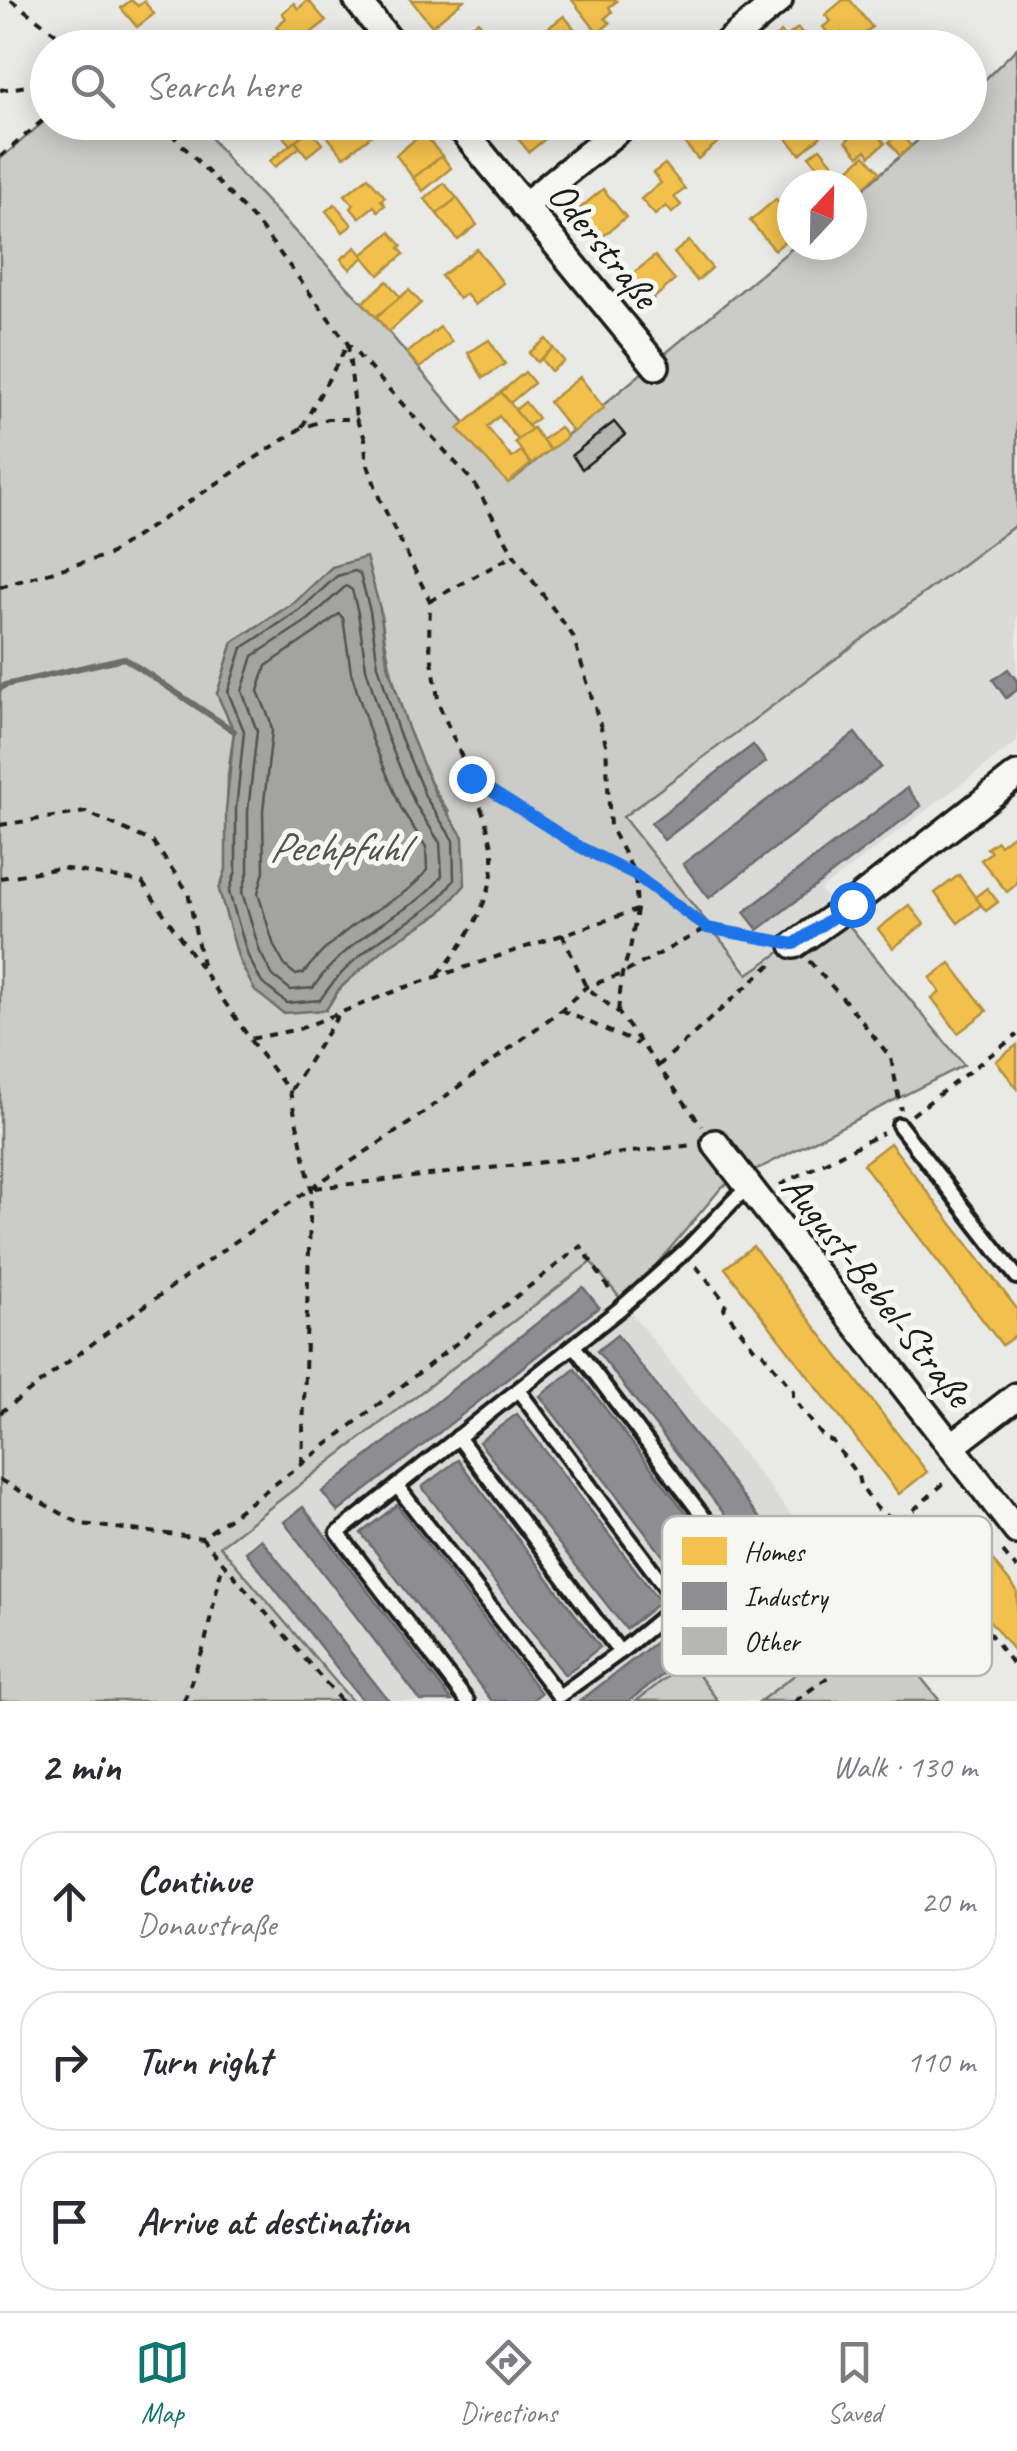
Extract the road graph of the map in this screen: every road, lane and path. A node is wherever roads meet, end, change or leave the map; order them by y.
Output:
1 (11, 0) edge
2 (357, 0) edge
3 (779, 0) edge
4 (51, 30) edge
5 (381, 30) edge
6 (742, 30) edge
7 (30, 86) edge
8 (0, 90) edge
9 (30, 131) edge
10 (177, 140) edge
11 (471, 140) edge
12 (606, 140) edge
13 (0, 157) edge
14 (524, 206) junction
15 (348, 344) junction
16 (656, 366) dead end
17 (356, 419) junction
18 (300, 428) junction
19 (514, 555) junction
20 (0, 588) edge
21 (430, 602) junction
22 (1017, 775) edge
23 (471, 778) junction
24 (0, 826) edge
25 (634, 874) junction
26 (0, 878) edge
27 (637, 910) junction
28 (707, 928) junction
29 (562, 934) junction
30 (794, 944) junction
31 (203, 970) junction
32 (622, 974) junction
33 (434, 978) junction
34 (586, 986) junction
35 (561, 1010) junction
36 (618, 1012) junction
37 (339, 1014) junction
38 (250, 1039) junction
39 (642, 1046) junction
40 (658, 1066) junction
41 (290, 1092) junction
42 (900, 1125) joint
43 (716, 1143) junction
44 (751, 1187) junction
45 (311, 1188) junction
46 (685, 1251) junction
47 (1017, 1277) edge
48 (621, 1308) junction
49 (574, 1346) junction
50 (518, 1390) junction
51 (1017, 1396) edge
52 (0, 1412) edge
53 (458, 1437) junction
54 (952, 1446) junction
55 (302, 1464) junction
56 (949, 1479) dead end
57 (0, 1480) edge
58 (397, 1486) junction
59 (703, 1516) edge
60 (888, 1516) edge
61 (906, 1516) edge
62 (1017, 1531) edge
63 (202, 1538) junction
64 (222, 1562) junction
65 (662, 1583) edge
66 (662, 1617) edge
67 (992, 1637) edge
68 (620, 1652) junction
69 (1017, 1670) edge
70 (829, 1676) edge
71 (556, 1699) edge
72 (184, 1701) edge
73 (341, 1701) edge
74 (467, 1701) edge
75 (795, 1701) edge

1 - 4 path
2 - 5 street
3 - 6 street
7 - 8 path
9 - 13 path
10 - 15 path
11 - 14 street, Oderstraße
12 - 14 street
14 - 16 street, Oderstraße
15 - 17 path
15 - 18 path
15 - 19 path
17 - 18 path
17 - 21 path
18 - 20 path
19 - 21 path
19 - 25 path
21 - 23 path
22 - 30 street
23 - 25 path
23 - 33 path
24 - 31 path
25 - 27 path
25 - 28 path
26 - 31 path
27 - 29 path
27 - 32 path
28 - 30 path
28 - 32 path
29 - 33 path
29 - 34 path
30 - 40 path
30 - 42 path
31 - 38 path
32 - 34 path
32 - 36 path
33 - 37 path
34 - 35 path
34 - 36 path
35 - 39 path
35 - 45 path
36 - 39 path
37 - 38 path
37 - 41 path
38 - 41 path
39 - 40 path
40 - 43 path
41 - 45 path
42 - 47 lane
43 - 44 street, August-Bebel-Straße
43 - 45 path
44 - 46 lane
44 - 54 street, August-Bebel-Straße
45 - 52 path
45 - 55 path
46 - 48 lane
46 - 60 path
48 - 49 lane
48 - 55 path
49 - 50 lane
49 - 59 lane
50 - 53 lane
50 - 65 lane
51 - 54 street
53 - 58 lane
53 - 68 lane
54 - 62 street, August-Bebel-Straße
55 - 63 path
56 - 61 path
57 - 63 path
58 - 71 lane
58 - 74 lane
63 - 64 path
64 - 72 path
64 - 73 path
66 - 68 lane
67 - 69 path
68 - 71 lane
70 - 75 path

